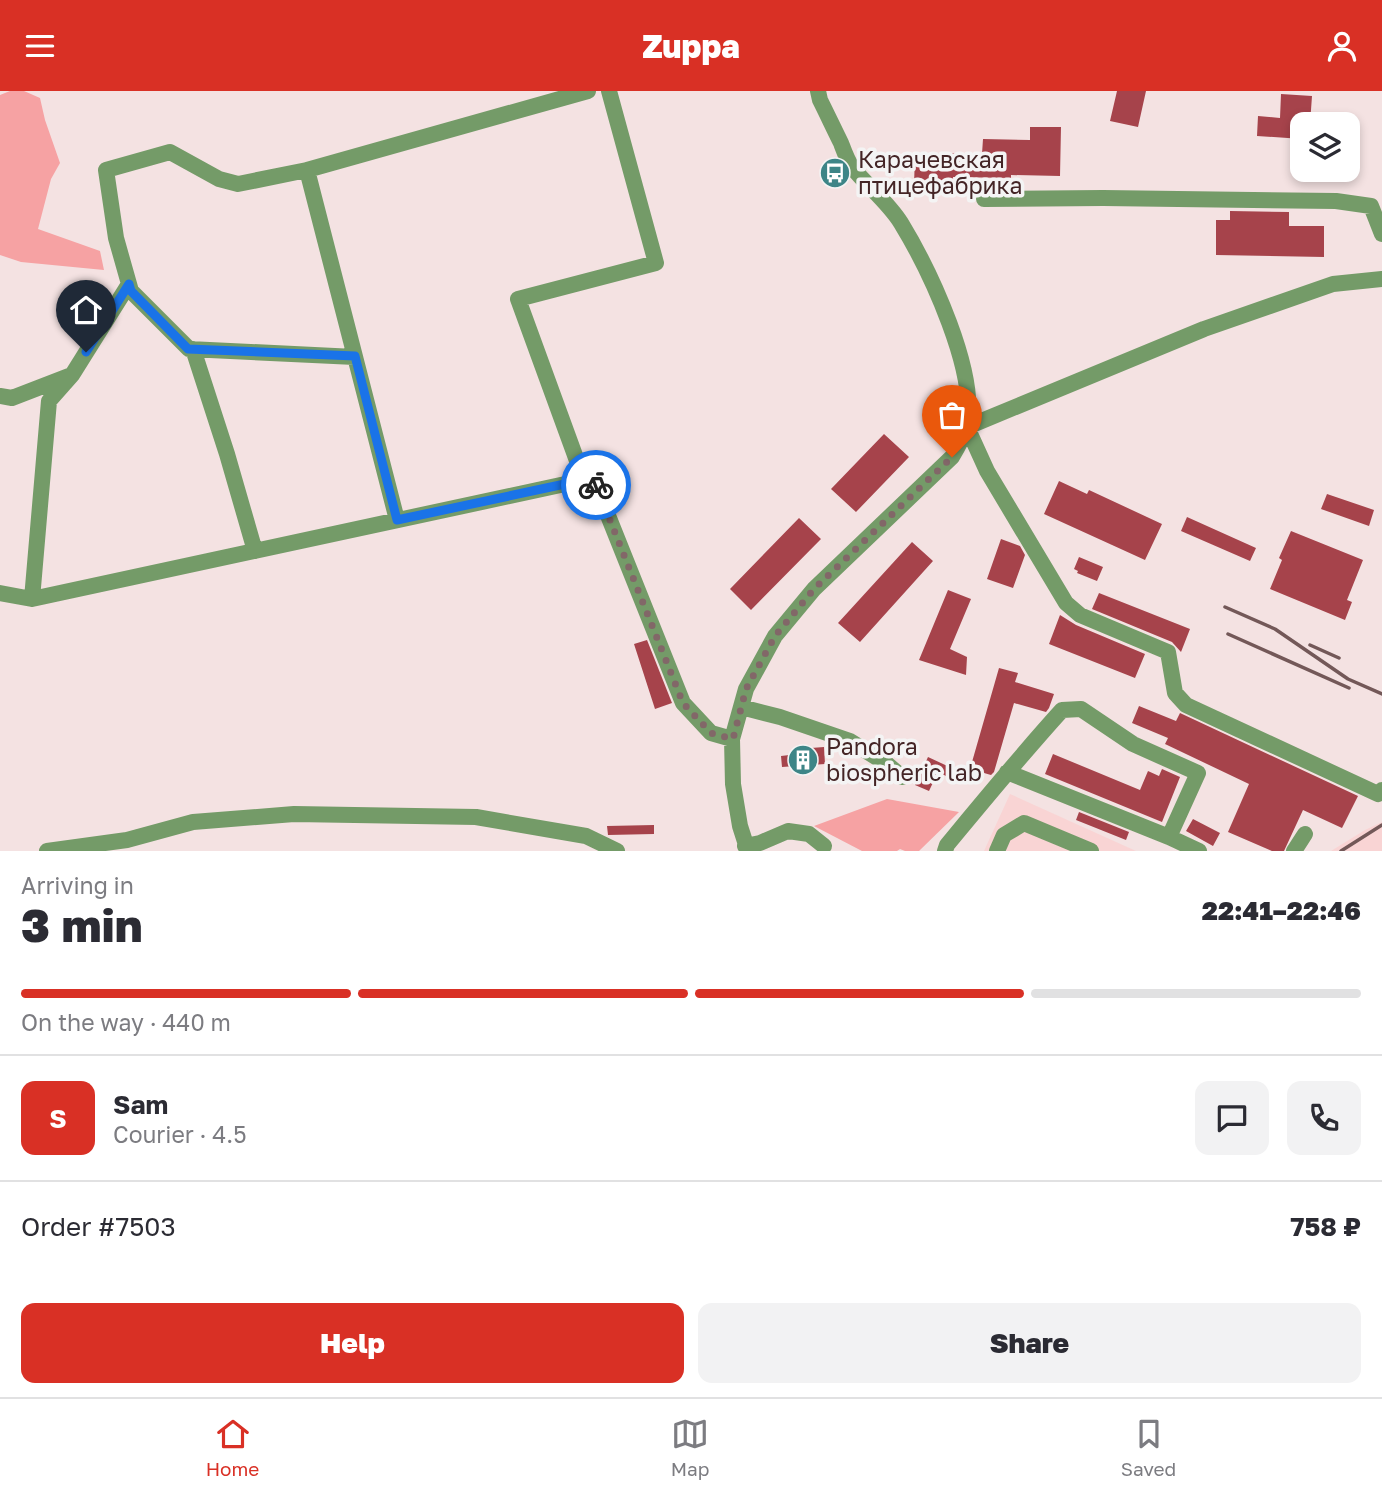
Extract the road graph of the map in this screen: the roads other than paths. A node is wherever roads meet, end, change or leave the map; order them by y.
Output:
1 (588, 91) edge
2 (609, 91) edge
3 (818, 91) edge
4 (307, 170) junction
5 (984, 199) dead end
6 (1382, 234) edge
7 (1382, 279) edge
8 (129, 284) junction
9 (193, 349) junction
10 (355, 356) junction
11 (72, 375) junction
12 (0, 396) edge
13 (967, 427) junction
14 (584, 480) junction
15 (397, 520) junction
16 (255, 551) junction
17 (0, 593) edge
18 (32, 599) junction
19 (741, 708) junction
20 (733, 739) junction
21 (1007, 772) junction
22 (902, 777) dead end
23 (1382, 790) edge
24 (1304, 834) dead end
25 (1169, 837) junction
26 (824, 846) dead end
27 (746, 848) edge
28 (47, 851) edge
29 (617, 851) edge
30 (945, 851) edge
31 (997, 851) edge
32 (1091, 851) edge
33 (1199, 851) edge
34 (1294, 851) edge

1 - 4 street
2 - 14 street
3 - 13 street
4 - 8 street
4 - 10 street
5 - 6 street
7 - 13 street
8 - 9 street
8 - 11 street
9 - 10 street
9 - 16 street
10 - 15 street
11 - 12 street
11 - 18 street
13 - 19 street
13 - 23 street
14 - 15 street
14 - 20 street
15 - 16 street
16 - 18 street
17 - 18 street
19 - 20 street
19 - 22 street
20 - 27 street
21 - 25 street
21 - 25 street
21 - 30 street
24 - 34 street
25 - 33 street
26 - 27 street
28 - 29 street
31 - 32 street

